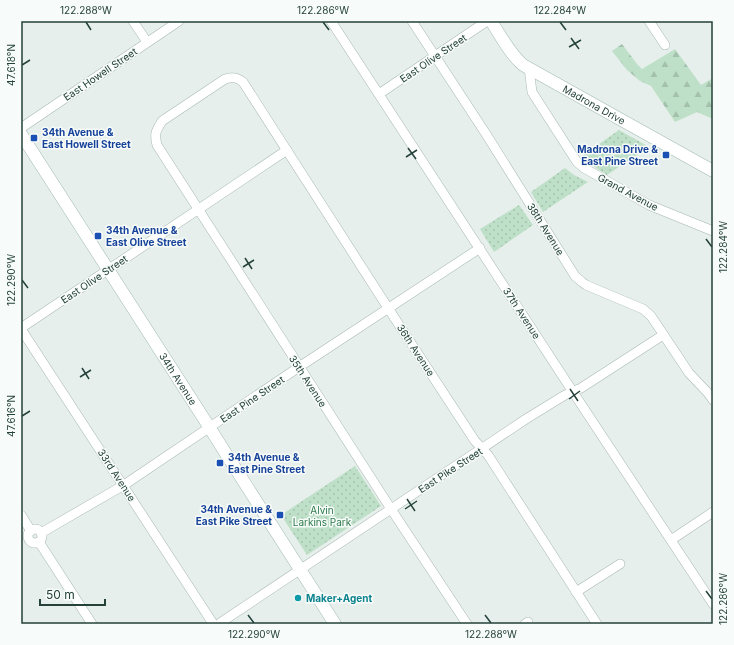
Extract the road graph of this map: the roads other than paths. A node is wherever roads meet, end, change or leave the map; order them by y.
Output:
1 (133, 21) edge
2 (179, 21) edge
3 (331, 21) edge
4 (412, 21) edge
5 (487, 21) edge
6 (491, 21) edge
7 (649, 21) edge
8 (147, 42) junction
9 (665, 45) dead end
10 (435, 56) junction
11 (529, 68) junction
12 (235, 77) joint
13 (379, 94) junction
14 (21, 128) edge
15 (21, 134) edge
16 (287, 150) junction
17 (713, 171) edge
18 (199, 210) junction
19 (713, 231) edge
20 (480, 248) junction
21 (108, 270) junction
22 (388, 308) junction
23 (21, 329) edge
24 (663, 335) junction
25 (299, 367) junction
26 (573, 392) junction
27 (711, 396) edge
28 (210, 427) junction
29 (482, 448) junction
30 (124, 485) junction
31 (391, 509) junction
32 (713, 512) edge
33 (21, 515) edge
34 (31, 531) junction
35 (41, 533) junction
36 (671, 540) junction
37 (34, 541) junction
38 (21, 546) edge
39 (620, 564) dead end
40 (300, 570) junction
41 (576, 592) junction
42 (713, 604) edge
43 (216, 623) edge
44 (92, 624) edge
45 (335, 624) edge
46 (467, 624) edge
47 (597, 624) edge

1 - 8 street
2 - 8 street, East Howell Street
3 - 13 street, 37th Avenue
4 - 10 street, 38th Avenue
5 - 10 street, East Olive Street
6 - 11 street, Madrona Drive
7 - 9 street
8 - 14 street, East Howell Street
10 - 13 street, East Olive Street
10 - 24 street, 38th Avenue
11 - 17 street, Madrona Drive
11 - 19 street, Grand Avenue
12 - 16 street, 36th Avenue
12 - 18 street, 35th Avenue
13 - 20 street, 37th Avenue
15 - 21 street, 34th Avenue
16 - 18 street, East Olive Street
16 - 22 street, 36th Avenue
18 - 21 street, East Olive Street
18 - 25 street, 35th Avenue
20 - 22 street, East Pine Street
20 - 26 street, 37th Avenue
21 - 23 street, East Olive Street
21 - 28 street, 34th Avenue
22 - 25 street, East Pine Street
22 - 29 street, 36th Avenue
23 - 30 street, 33rd Avenue
24 - 26 street, East Pike Street
24 - 27 street, 38th Avenue
25 - 28 street, East Pine Street
25 - 31 street, 35th Avenue
26 - 29 street, East Pike Street
26 - 36 street, 37th Avenue
28 - 30 street, East Pine Street
28 - 40 street, 34th Avenue
29 - 31 street, East Pike Street
29 - 41 street, 36th Avenue
30 - 35 street, East Pine Street
30 - 43 street, 33rd Avenue
31 - 40 street, East Pike Street
31 - 46 street, 35th Avenue
32 - 36 street
33 - 34 street
34 - 35 street
34 - 37 street
35 - 37 street
36 - 42 street, 37th Avenue
37 - 38 street
37 - 44 street
39 - 41 street
40 - 43 street, East Pike Street
40 - 45 street, 34th Avenue
41 - 47 street, 36th Avenue

